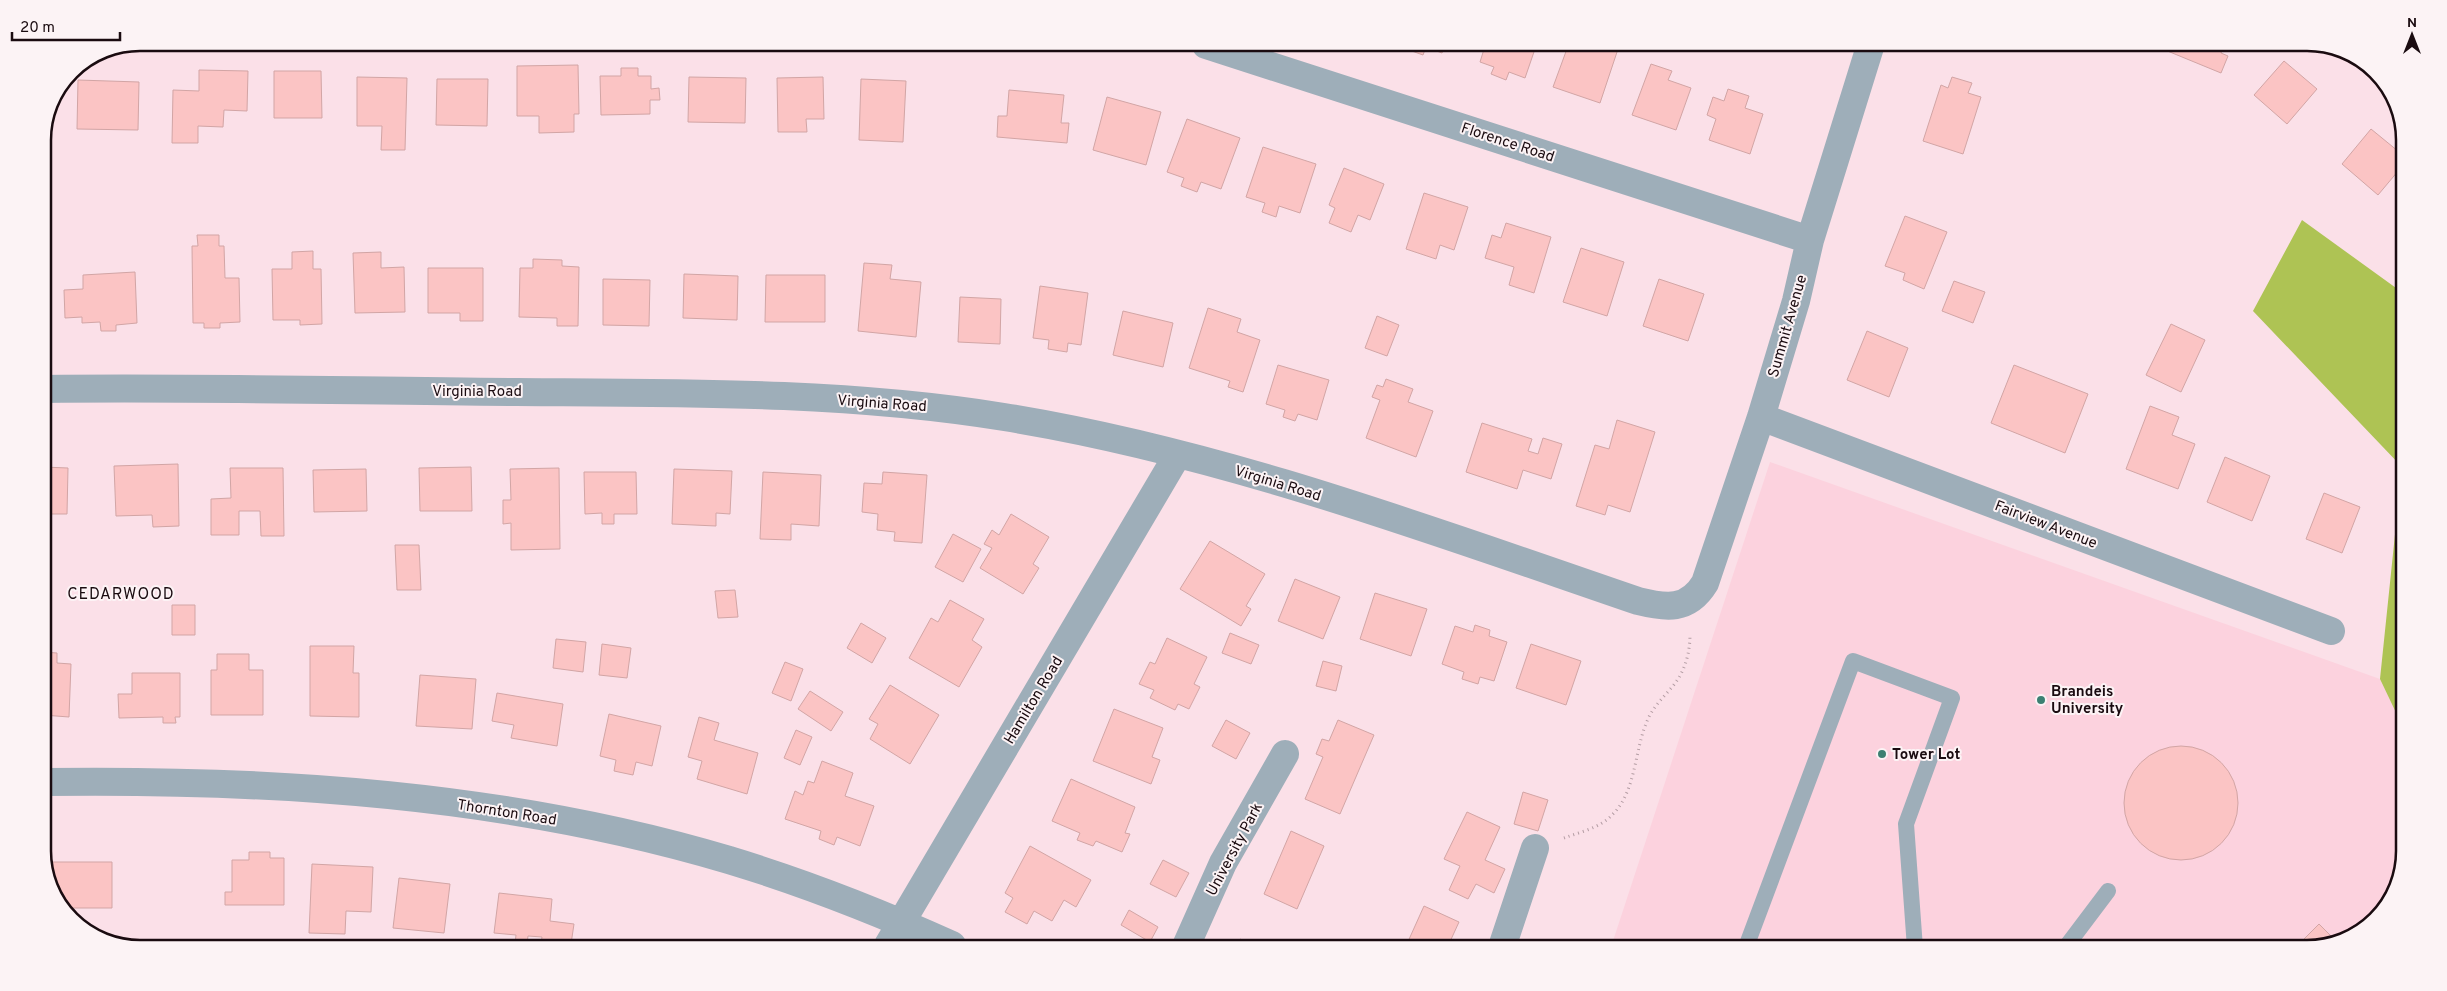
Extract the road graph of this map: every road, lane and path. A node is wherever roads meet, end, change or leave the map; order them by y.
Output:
1 (1225, 51) edge
2 (1869, 51) edge
3 (1810, 240) junction
4 (51, 389) edge
5 (1761, 417) junction
6 (1178, 454) junction
7 (1692, 600) junction
8 (2332, 631) dead end
9 (1286, 754) dead end
10 (51, 782) edge
11 (1535, 848) joint
12 (2108, 891) dead end
13 (894, 934) edge
14 (926, 940) edge
15 (1189, 940) edge
16 (1504, 940) edge
17 (1749, 940) edge
18 (1914, 940) edge
19 (2071, 940) edge

1 - 3 street, Florence Road
2 - 3 street, Summit Avenue
3 - 5 street, Summit Avenue
4 - 6 street, Virginia Road
5 - 7 street, Summit Avenue
5 - 8 street, Fairview Avenue
6 - 7 street, Virginia Road
6 - 13 street, Hamilton Road
7 - 11 path
9 - 15 street, University Park
10 - 13 street, Thornton Road
11 - 16 street
12 - 19 lane
13 - 14 street, Thornton Road
17 - 18 lane

